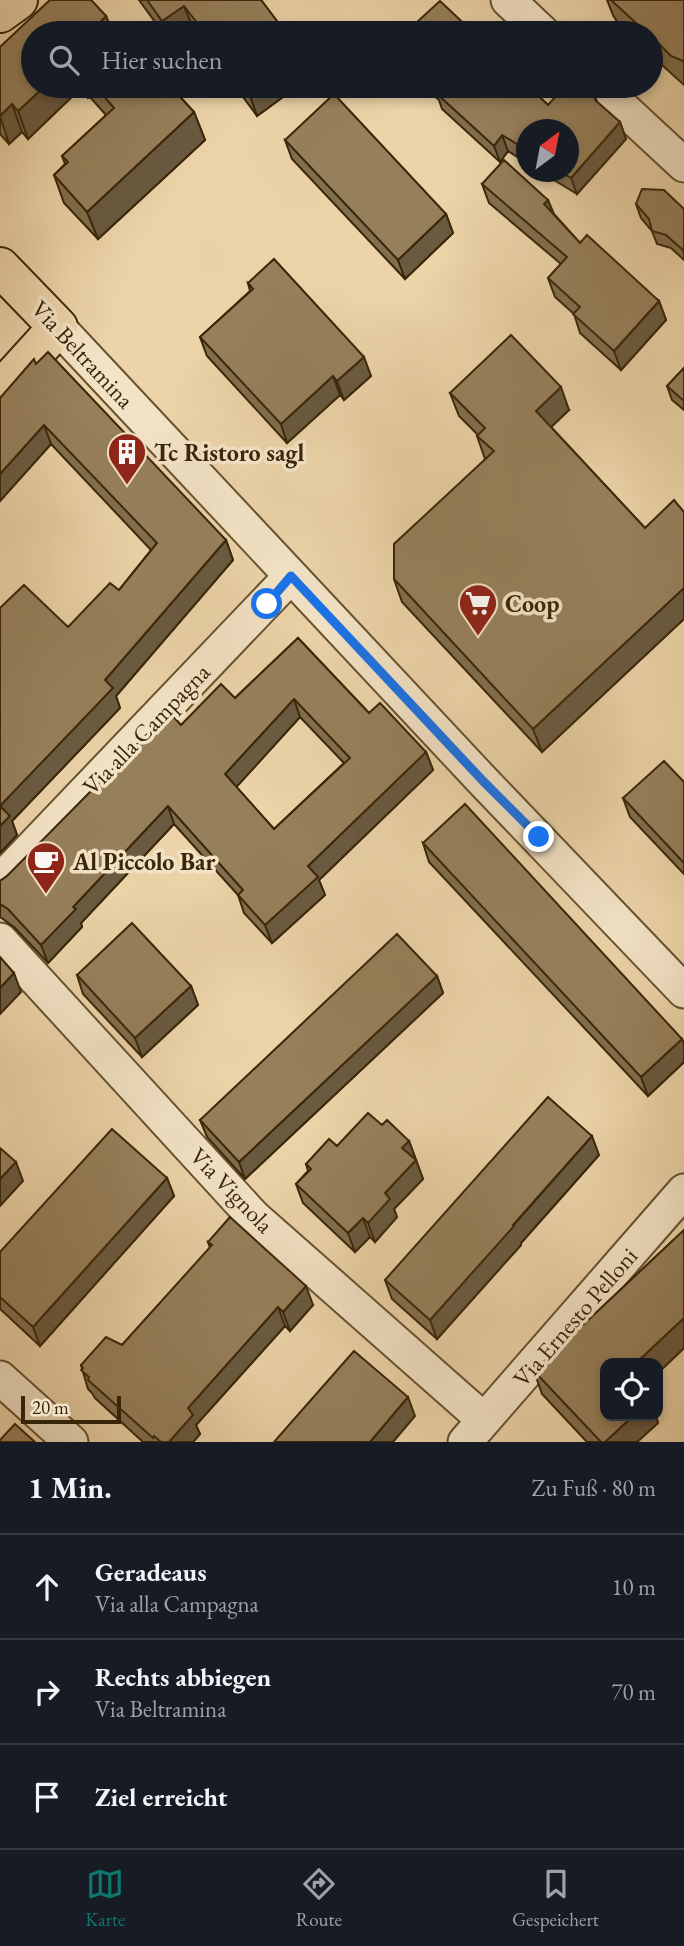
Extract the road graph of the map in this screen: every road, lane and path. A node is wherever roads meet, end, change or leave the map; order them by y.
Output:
1 (18, 0) edge
2 (508, 0) edge
3 (0, 13) edge
4 (530, 21) edge
5 (612, 98) edge
6 (684, 165) edge
7 (0, 267) edge
8 (58, 327) junction
9 (0, 391) edge
10 (291, 576) junction
11 (0, 881) edge
12 (0, 940) edge
13 (684, 991) edge
14 (684, 1191) edge
15 (0, 1378) edge
16 (475, 1431) edge
17 (72, 1442) edge

1 - 3 main road
2 - 4 street
5 - 6 street
7 - 8 main road, Via Beltramina
8 - 9 main road
8 - 10 street, Via Beltramina
10 - 11 street, Via alla Campagna
10 - 13 street, Via Beltramina
12 - 16 street, Via Vignola
14 - 16 street, Via Ernesto Pelloni
15 - 17 street

